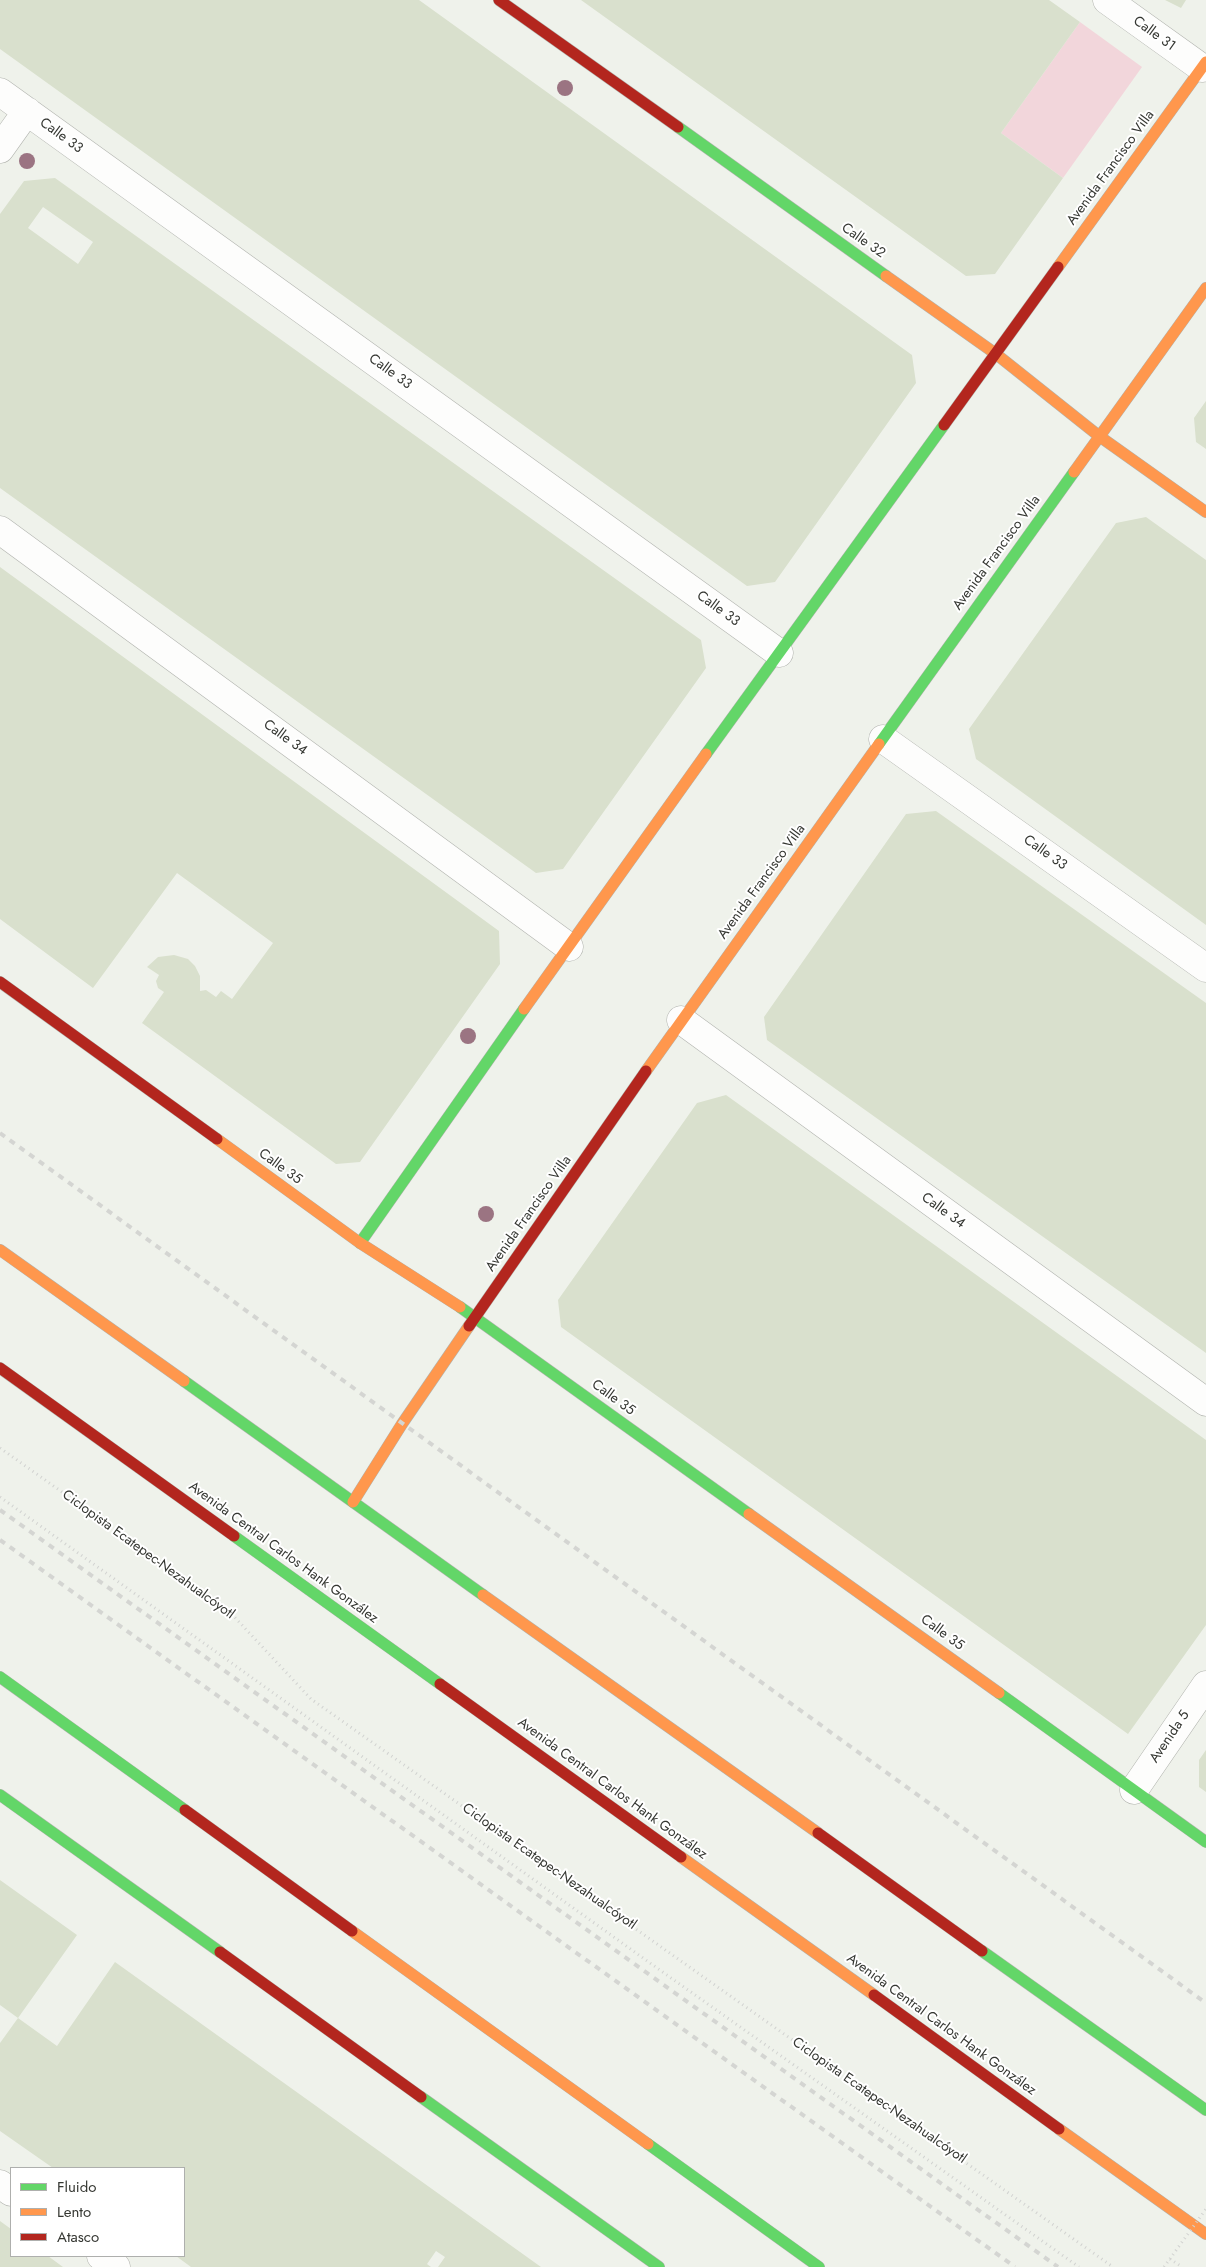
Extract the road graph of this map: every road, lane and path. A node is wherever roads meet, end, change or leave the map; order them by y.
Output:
1 (499, 0) edge
2 (1107, 0) edge
3 (1204, 65) edge
4 (0, 92) edge
5 (27, 112) junction
6 (0, 149) edge
7 (1206, 288) edge
8 (996, 354) junction
9 (1099, 436) junction
10 (1206, 512) edge
11 (0, 530) edge
12 (779, 653) junction
13 (883, 739) junction
14 (569, 947) junction
15 (1206, 968) edge
16 (0, 982) edge
17 (681, 1020) junction
18 (360, 1243) junction
19 (0, 1250) edge
20 (476, 1318) junction
21 (0, 1368) edge
22 (1206, 1402) edge
23 (0, 1448) edge
24 (0, 1497) edge
25 (353, 1502) junction
26 (0, 1677) edge
27 (1206, 1685) edge
28 (1134, 1790) junction
29 (0, 1795) edge
30 (1206, 1842) edge
31 (1206, 2110) edge
32 (1206, 2209) edge
33 (1206, 2234) edge
34 (101, 2257) edge
35 (1170, 2258) junction
36 (116, 2267) edge
37 (660, 2267) edge
38 (819, 2267) edge
39 (1079, 2267) edge
40 (1113, 2267) edge
41 (1164, 2267) edge
42 (1182, 2267) edge

1 - 8 main road, Calle 32
2 - 3 street, Calle 31
3 - 8 main road, Avenida Francisco Villa
4 - 5 street, Calle 33
5 - 6 street
5 - 12 street, Calle 33
7 - 9 main road, Avenida Francisco Villa
8 - 9 main road, Calle 32
8 - 12 main road, Avenida Francisco Villa
9 - 10 main road, Calle 32
9 - 13 main road, Avenida Francisco Villa
11 - 14 street, Calle 34
12 - 14 main road, Avenida Francisco Villa
13 - 15 street, Calle 33
13 - 17 main road, Avenida Francisco Villa
14 - 18 main road, Avenida Francisco Villa
16 - 18 main road, Calle 35
17 - 20 main road, Avenida Francisco Villa
17 - 22 street, Calle 34
18 - 20 main road, Calle 35
19 - 25 main road
20 - 25 main road, Avenida Francisco Villa
20 - 28 main road, Calle 35
21 - 33 main road, Avenida Central Carlos Hank González
23 - 40 path, Ciclopista Ecatepec-Nezahualcóyotl
24 - 39 path
25 - 31 main road
26 - 38 main road
27 - 28 street, Avenida 5
28 - 30 main road, Calle 35
29 - 37 main road
32 - 35 path, bridge
34 - 36 street
35 - 41 path, bridge
35 - 42 path

